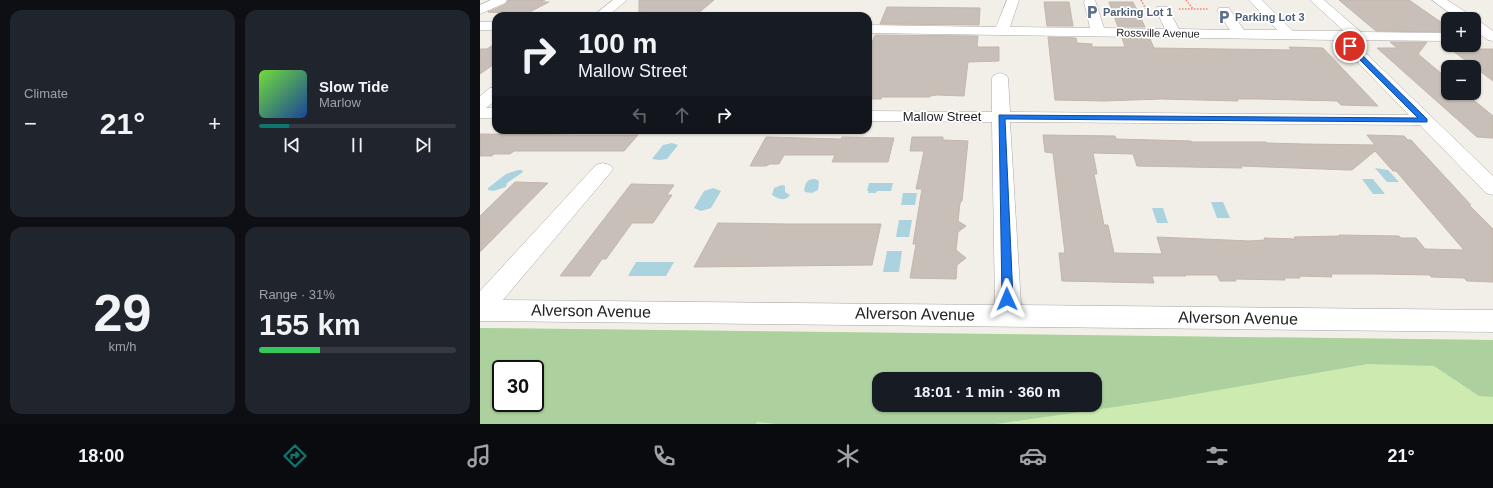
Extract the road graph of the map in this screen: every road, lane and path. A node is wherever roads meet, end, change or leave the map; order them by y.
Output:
1 (502, 0) edge
2 (621, 0) edge
3 (1013, 0) edge
4 (1186, 0) edge
5 (1254, 0) edge
6 (1316, 0) edge
7 (1438, 0) edge
8 (1090, 2) dead end
9 (1145, 9) dead end
10 (1177, 9) dead end
11 (1192, 9) junction
12 (480, 10) edge
13 (1156, 10) joint
14 (1219, 10) joint
15 (605, 12) edge
16 (1456, 12) edge
17 (480, 26) edge
18 (492, 26) edge
19 (872, 29) edge
20 (1481, 29) edge
21 (1002, 30) junction
22 (1098, 32) junction
23 (1174, 33) junction
24 (1240, 34) junction
25 (1289, 35) junction
26 (1339, 35) junction
27 (1358, 36) junction
28 (1441, 37) edge
29 (1481, 37) edge
30 (1493, 37) edge
31 (1000, 78) dead end
32 (492, 95) edge
33 (480, 104) edge
34 (480, 113) edge
35 (492, 113) edge
36 (872, 116) edge
37 (1001, 117) junction
38 (1424, 120) junction
39 (603, 169) dead end
40 (1493, 188) edge
41 (480, 310) edge
42 (1008, 315) junction
43 (1493, 321) edge

1 - 12 street
2 - 15 street
3 - 21 street
4 - 11 path
5 - 25 street
6 - 27 street
7 - 16 street
8 - 22 street
9 - 13 path
10 - 11 path
11 - 14 path
13 - 23 street
14 - 24 street
17 - 18 street
19 - 21 street, Rossville Avenue
20 - 30 street
21 - 22 street, Rossville Avenue
22 - 23 street, Rossville Avenue
23 - 24 street, Rossville Avenue
24 - 25 street, Rossville Avenue
25 - 26 street, Rossville Avenue
26 - 27 street, Rossville Avenue
26 - 38 street
27 - 28 street, Rossville Avenue
29 - 30 street
31 - 37 street
32 - 33 street
34 - 35 street
36 - 37 street, Mallow Street
37 - 38 street, Mallow Street
37 - 42 street
38 - 40 street
39 - 41 street, Alverson Avenue
41 - 42 street, Alverson Avenue
42 - 43 street, Alverson Avenue

